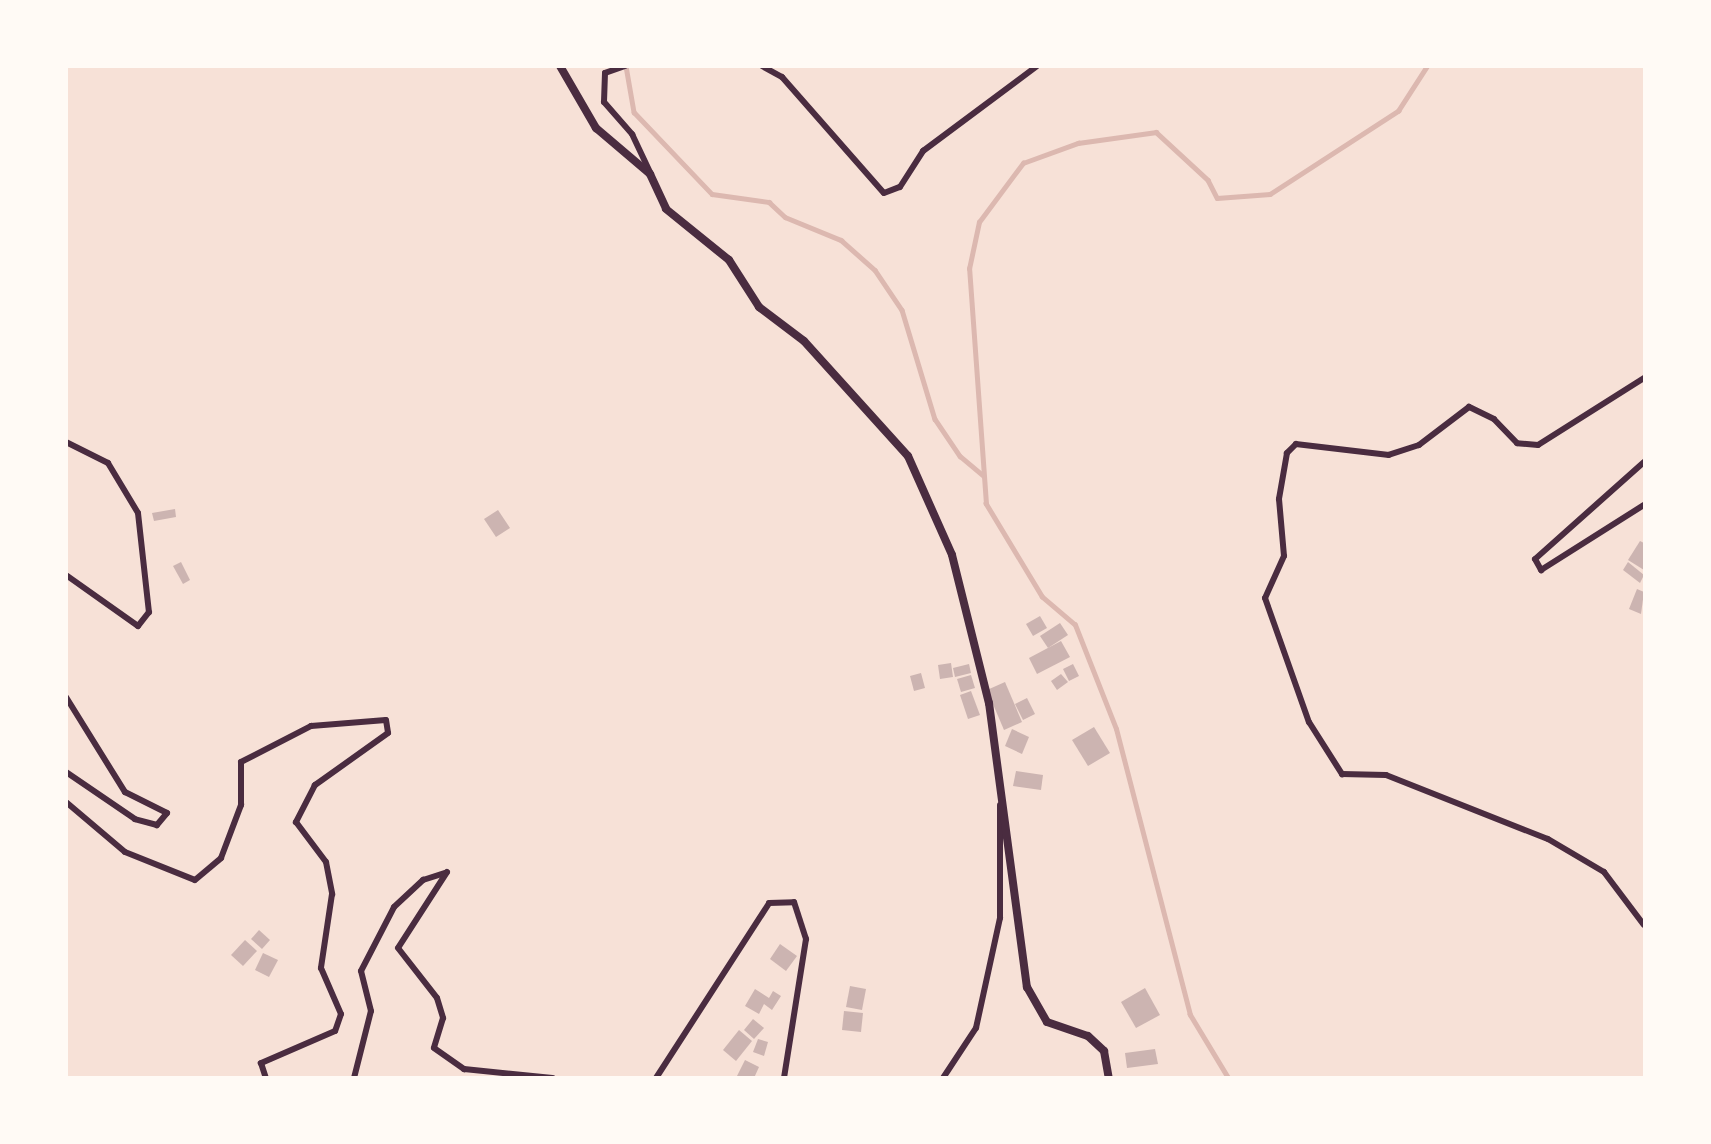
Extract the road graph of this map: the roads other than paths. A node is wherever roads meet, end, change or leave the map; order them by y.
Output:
1 (560, 66) edge
2 (625, 66) edge
3 (762, 66) edge
4 (1037, 66) edge
5 (650, 174) junction
6 (1644, 378) edge
7 (66, 442) edge
8 (1644, 463) edge
9 (1644, 506) edge
10 (66, 575) edge
11 (66, 697) edge
12 (66, 772) edge
13 (999, 786) junction
14 (66, 802) edge
15 (1644, 925) edge
16 (266, 1077) edge
17 (354, 1077) edge
18 (553, 1077) edge
19 (656, 1077) edge
20 (784, 1077) edge
21 (943, 1077) edge
22 (1109, 1077) edge

1 - 5 street
2 - 5 street
3 - 4 street
5 - 13 street
6 - 15 street
7 - 10 street
8 - 9 street
11 - 12 street
13 - 21 street
13 - 22 street
14 - 16 street
17 - 18 street
19 - 20 street

